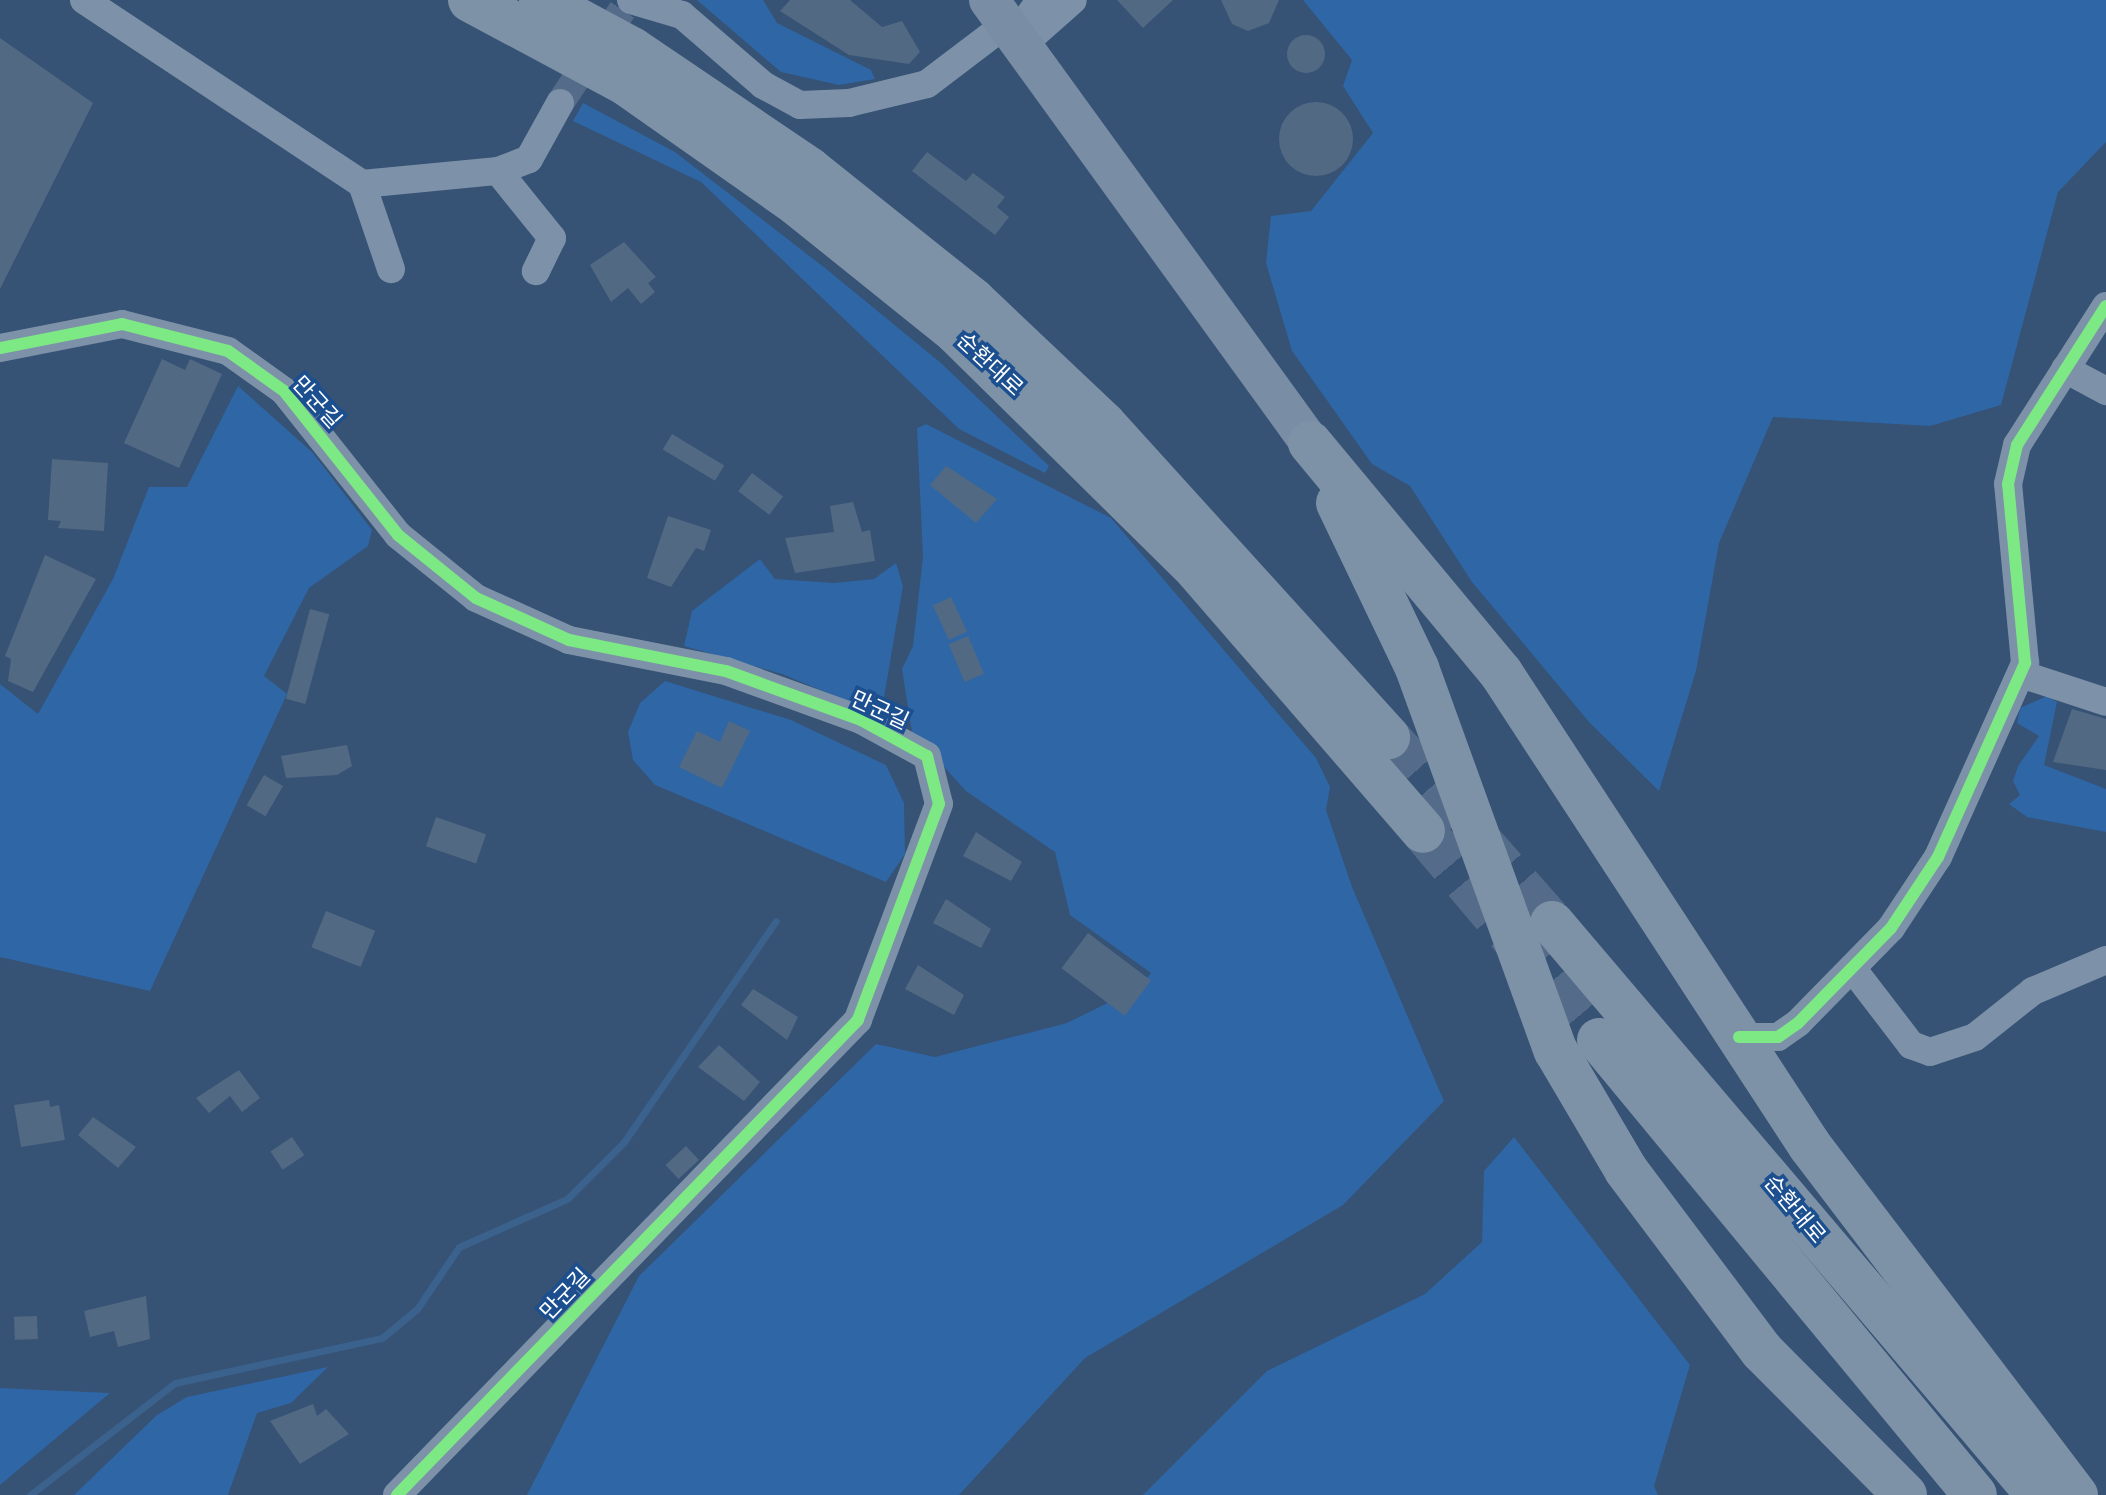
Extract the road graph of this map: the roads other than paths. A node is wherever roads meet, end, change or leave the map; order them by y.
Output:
1 (84, 0) edge
2 (470, 0) edge
3 (541, 0) edge
4 (631, 0) edge
5 (1040, 0) edge
6 (1073, 0) edge
7 (1008, 27) edge
8 (560, 103) tunnel mouth
9 (498, 171) junction
10 (362, 184) junction
11 (391, 269) dead end
12 (536, 271) dead end
13 (2106, 306) edge
14 (0, 348) edge
15 (2065, 369) junction
16 (2106, 391) edge
17 (1310, 443) junction
18 (2021, 674) junction
19 (2106, 702) edge
20 (1388, 737) tunnel mouth
21 (1423, 831) tunnel mouth
22 (1552, 923) tunnel mouth
23 (2106, 960) edge
24 (1852, 968) junction
25 (1739, 1037) junction
26 (1599, 1040) tunnel mouth
27 (397, 1495) edge
28 (1905, 1495) edge
29 (1975, 1495) edge
30 (2038, 1495) edge
31 (2076, 1495) edge

1 - 10 street
2 - 21 highway, 순환대로
3 - 20 highway, 순환대로
4 - 7 street
5 - 7 street
6 - 7 street
7 - 17 street
8 - 9 street
9 - 10 street
9 - 12 street
10 - 11 street
13 - 15 street
14 - 27 street, 만군길
15 - 16 street
15 - 18 street
17 - 25 highway
17 - 28 highway, bridge
18 - 19 street
18 - 24 street
22 - 30 highway, 순환대로
23 - 24 street
24 - 25 street
25 - 31 highway
26 - 29 highway, 순환대로

